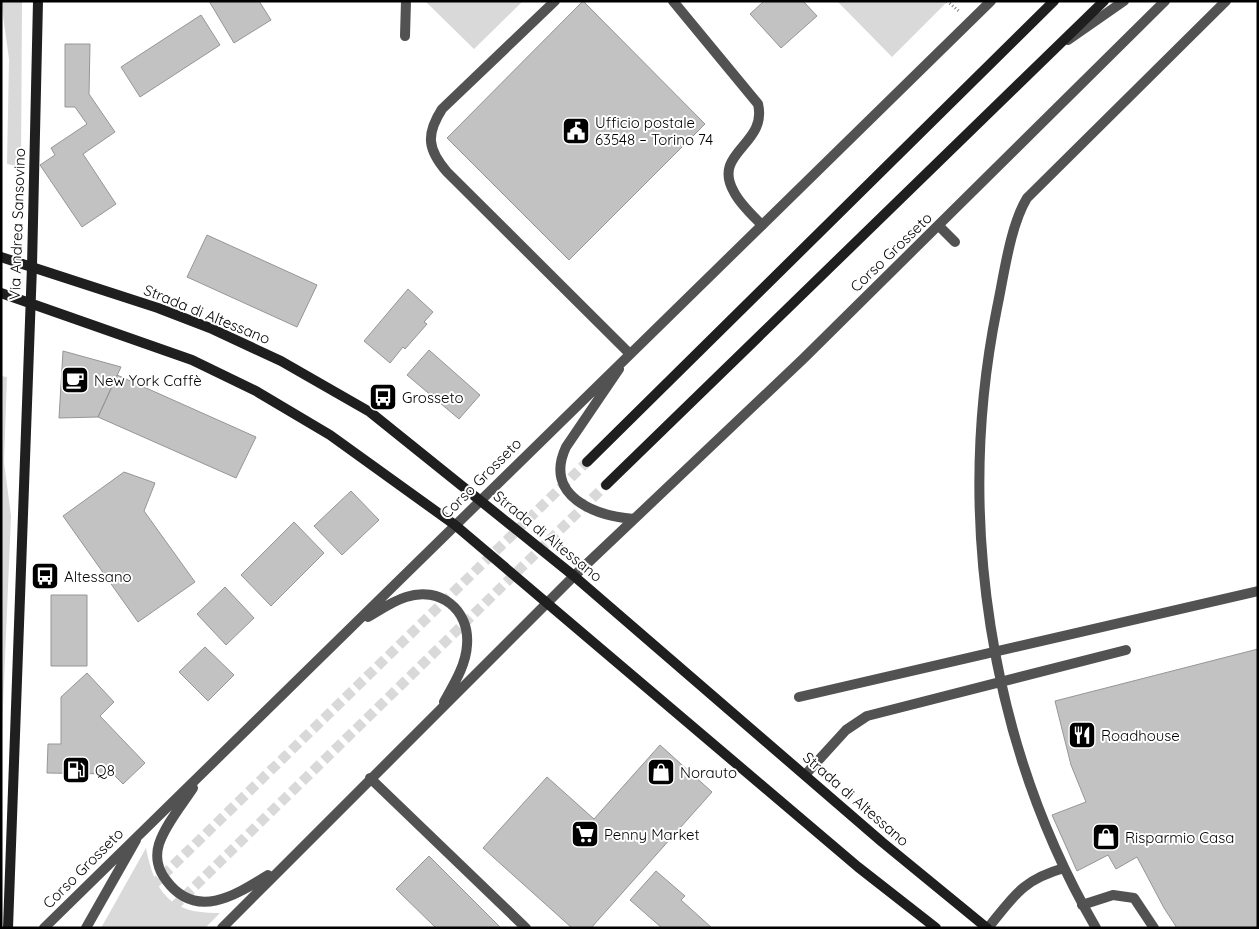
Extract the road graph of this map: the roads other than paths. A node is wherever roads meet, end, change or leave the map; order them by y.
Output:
1 (38, 1) edge
2 (406, 1) edge
3 (555, 1) edge
4 (673, 1) edge
5 (990, 1) edge
6 (1054, 1) edge
7 (1104, 1) edge
8 (1124, 1) edge
9 (1165, 1) edge
10 (1226, 1) edge
11 (405, 36) dead end
12 (1059, 46) junction
13 (762, 225) junction
14 (939, 226) junction
15 (955, 242) dead end
16 (1, 257) edge
17 (32, 266) junction
18 (1, 293) edge
19 (30, 301) junction
20 (629, 353) junction
21 (587, 462) tunnel mouth
22 (606, 485) tunnel mouth
23 (480, 500) junction
24 (634, 519) junction
25 (455, 525) junction
26 (574, 576) junction
27 (1258, 591) edge
28 (547, 603) junction
29 (355, 624) junction
30 (996, 650) junction
31 (1126, 650) dead end
32 (1002, 681) junction
33 (799, 697) dead end
34 (439, 712) junction
35 (202, 775) junction
36 (805, 775) junction
37 (370, 778) junction
38 (143, 829) junction
39 (284, 864) junction
40 (1064, 868) junction
41 (1082, 905) junction
42 (8, 928) edge
43 (44, 928) edge
44 (86, 928) edge
45 (222, 928) edge
46 (526, 928) edge
47 (936, 928) edge
48 (988, 928) edge
49 (1096, 928) edge
50 (1154, 928) edge

1 - 17 street, Via Andrea Sansovino
2 - 11 street
3 - 20 street
4 - 13 street
5 - 13 street, Corso Grosseto
6 - 21 street
7 - 12 street, Corso Grosseto
8 - 12 street, Corso Grosseto
9 - 14 street, Corso Grosseto
10 - 30 street
12 - 22 street, Corso Grosseto
13 - 20 street, Corso Grosseto
14 - 15 street
14 - 24 street, Corso Grosseto
16 - 17 street, Strada di Altessano
17 - 19 street, Via Andrea Sansovino
17 - 23 street, Strada di Altessano
18 - 19 street
19 - 25 street
19 - 42 street, Via Andrea Sansovino
20 - 23 street, Corso Grosseto
20 - 24 street, Corso Grosseto
23 - 25 street, Corso Grosseto
23 - 26 street, Strada di Altessano
24 - 26 street, Corso Grosseto
25 - 28 street
25 - 29 street, Corso Grosseto
26 - 28 street, Corso Grosseto
26 - 36 street, Strada di Altessano
27 - 30 street
28 - 34 street, Corso Grosseto
28 - 47 street
29 - 34 street, Corso Grosseto
29 - 35 street, Corso Grosseto
30 - 32 street
30 - 33 street
31 - 32 street
32 - 36 street
32 - 40 street
34 - 37 street, Corso Grosseto
35 - 38 street, Corso Grosseto
35 - 39 street, Corso Grosseto
36 - 48 street, Strada di Altessano
37 - 39 street, Corso Grosseto
37 - 46 street
38 - 43 street, Corso Grosseto
38 - 44 street, Corso Grosseto
39 - 45 street, Corso Grosseto
40 - 41 street
40 - 48 street, Strada di Altessano
41 - 49 street
41 - 50 street

